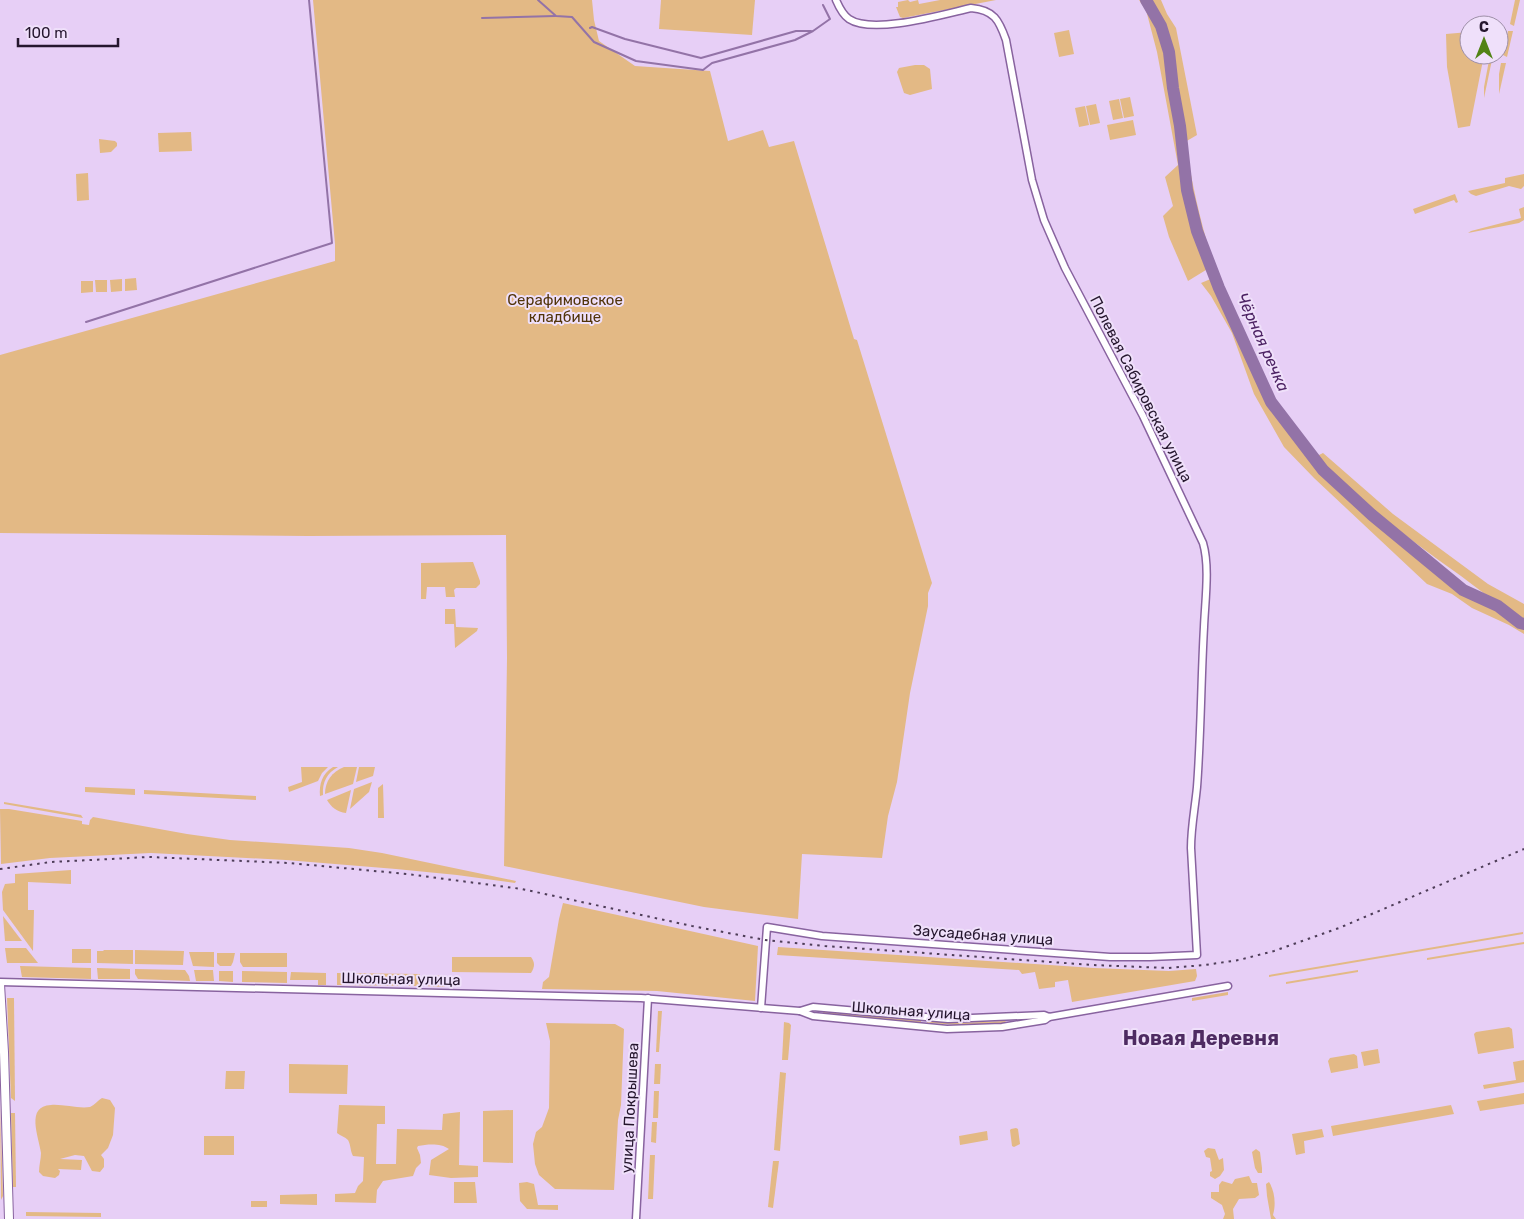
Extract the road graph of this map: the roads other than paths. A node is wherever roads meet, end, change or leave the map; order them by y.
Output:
1 (836, 0) edge
2 (1197, 954) joint
3 (0, 983) edge
4 (1228, 986) dead end
5 (648, 998) junction
6 (761, 1008) junction
7 (800, 1011) junction
8 (1049, 1017) junction
9 (9, 1219) edge
10 (636, 1219) edge

1 - 2 street, Полевая Сабировская улица
2 - 6 street, Заусадебная улица
3 - 5 street, Школьная улица
3 - 9 main road
4 - 8 street, Школьная улица
5 - 6 street, Школьная улица
5 - 10 street, улица Покрышева
6 - 7 street, Школьная улица
7 - 8 street, Школьная улица
7 - 8 street, Школьная улица

